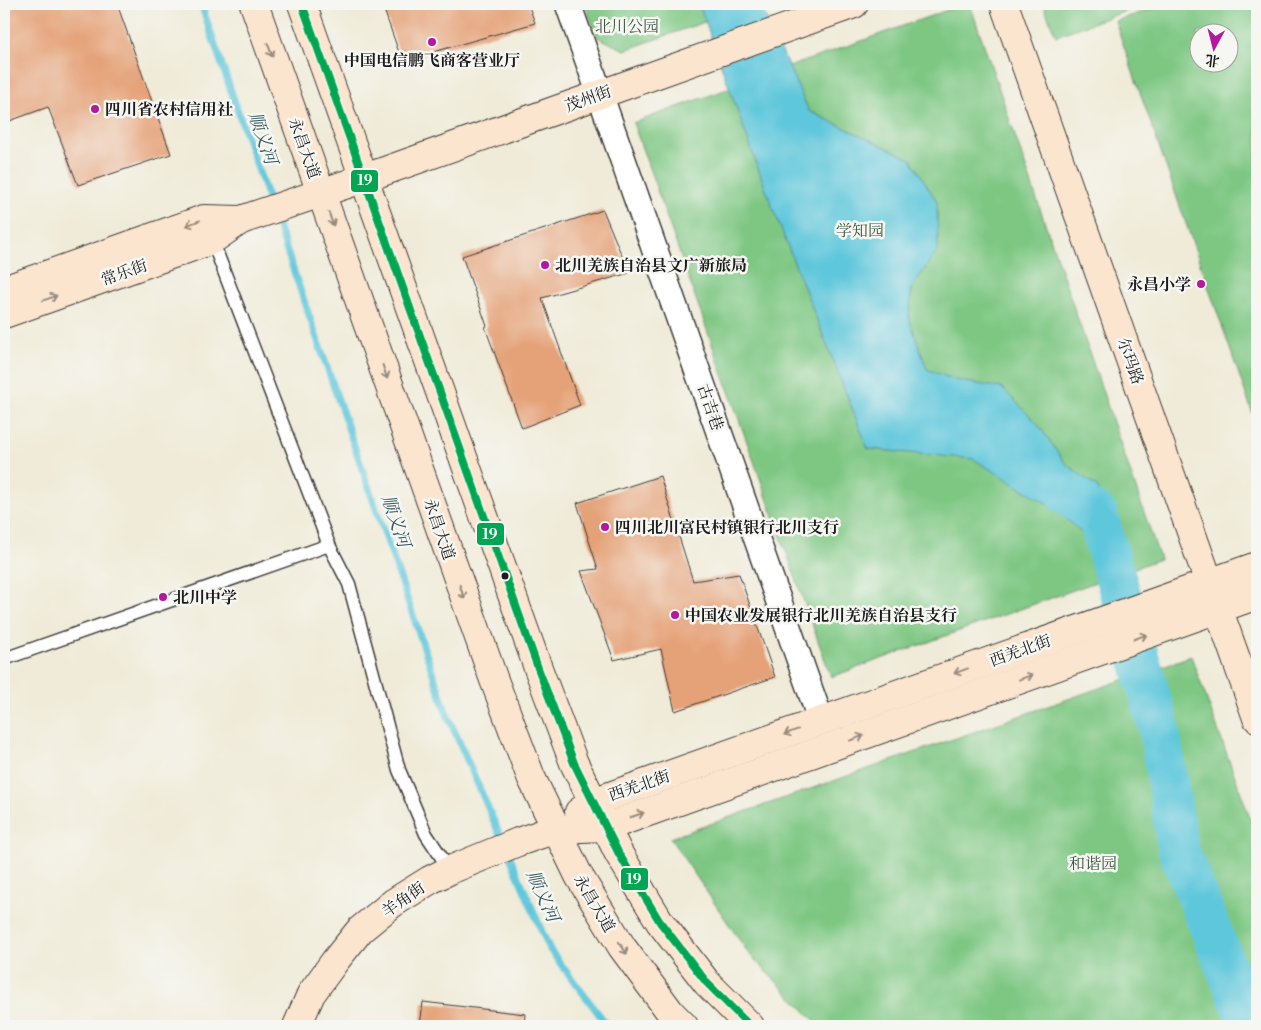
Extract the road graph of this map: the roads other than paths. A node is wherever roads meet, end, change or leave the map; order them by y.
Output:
1 (254, 4) edge
2 (302, 4) edge
3 (568, 4) edge
4 (854, 4) edge
5 (1004, 4) edge
6 (600, 94) junction
7 (365, 178) junction
8 (322, 193) junction
9 (240, 220) junction
10 (212, 240) junction
11 (4, 290) edge
12 (4, 314) edge
13 (329, 545) junction
14 (1257, 566) edge
15 (1210, 583) junction
16 (1257, 595) edge
17 (1219, 609) junction
18 (4, 658) edge
19 (1257, 718) edge
20 (821, 721) junction
21 (593, 802) junction
22 (606, 827) junction
23 (556, 829) junction
24 (458, 866) junction
25 (297, 1026) edge
26 (684, 1026) edge
27 (750, 1026) edge

1 -> 8 main road, 永昌大道
2 - 7 main road
3 - 6 street, 古吉巷
4 - 6 main road, 茂州街
5 - 15 main road, 尔玛路
6 - 7 main road, 茂州街
6 - 20 street, 古吉巷
7 - 8 main road, 茂州街
7 - 21 main road
8 - 9 main road, 常乐街
8 -> 23 main road, 永昌大道
9 - 10 main road, 常乐街
9 -> 11 main road, 常乐街
12 -> 10 main road, 常乐街
10 - 13 lane
13 - 18 lane
13 - 24 lane
14 - 15 main road, 西羌北街
15 - 17 main road, 尔玛路
15 -> 20 main road, 西羌北街
16 - 17 main road, 西羌北街
17 - 19 main road, 尔玛路
22 -> 17 main road, 西羌北街
20 -> 21 main road, 西羌北街
21 - 22 main road
21 - 23 main road, 西羌北街
22 - 23 main road, 西羌北街
22 - 27 main road
23 - 24 main road, 羊角街
23 -> 26 main road, 永昌大道
24 - 25 main road, 羊角街

